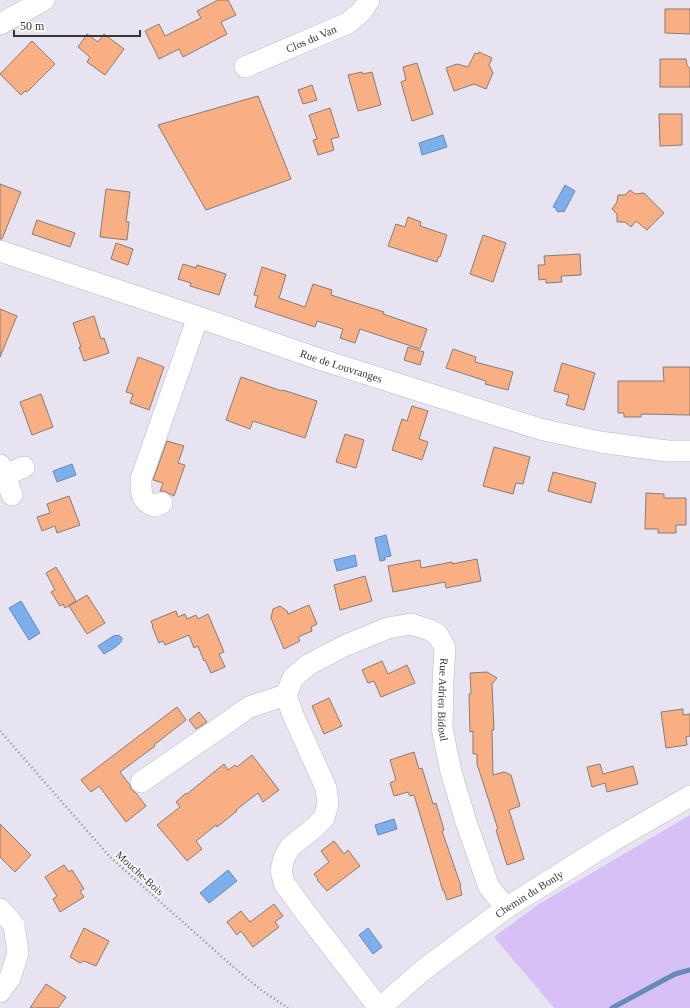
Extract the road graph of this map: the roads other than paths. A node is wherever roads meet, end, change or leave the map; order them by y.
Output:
1 (44, 0) edge
2 (369, 0) edge
3 (0, 24) edge
4 (245, 67) dead end
5 (0, 250) edge
6 (198, 316) junction
7 (690, 452) edge
8 (9, 469) edge
9 (12, 495) dead end
10 (162, 503) dead end
11 (286, 695) junction
12 (141, 782) dead end
13 (690, 796) edge
14 (506, 908) junction
15 (0, 909) edge
16 (0, 992) edge
17 (379, 1008) edge

1 - 3 street
2 - 4 street, Clos du Van
5 - 6 street, Rue de Louvranges
6 - 7 street, Rue de Louvranges
6 - 10 street
8 - 9 street
11 - 12 street
11 - 14 street, Rue Adrien Bidoul
11 - 17 street
13 - 14 street, Chemin du Bonly
14 - 17 street, Chemin du Bonly
15 - 16 street

